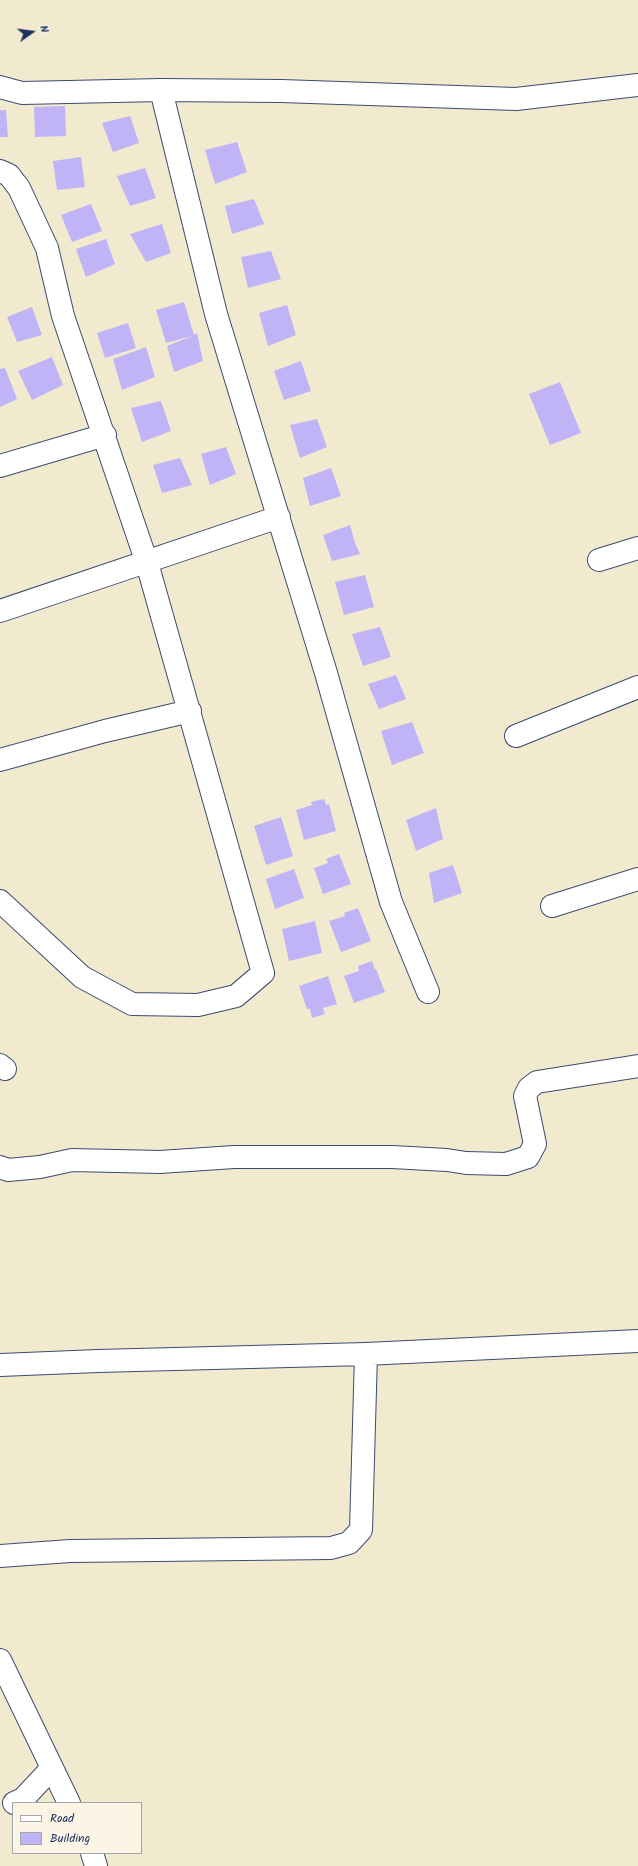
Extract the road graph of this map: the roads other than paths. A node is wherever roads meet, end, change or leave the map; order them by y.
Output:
1 (638, 85) edge
2 (0, 87) edge
3 (161, 90) junction
4 (0, 171) edge
5 (105, 435) junction
6 (0, 466) edge
7 (279, 517) junction
8 (638, 548) edge
9 (599, 560) dead end
10 (147, 563) junction
11 (0, 611) edge
12 (638, 687) edge
13 (190, 711) junction
14 (516, 736) dead end
15 (0, 760) edge
16 (638, 879) edge
17 (0, 901) edge
18 (552, 906) dead end
19 (428, 992) dead end
20 (638, 1066) edge
21 (0, 1168) edge
22 (638, 1341) edge
23 (366, 1354) junction
24 (0, 1366) edge
25 (0, 1556) edge
26 (0, 1660) edge
27 (52, 1768) junction
28 (16, 1802) edge
29 (69, 1802) edge
30 (12, 1804) edge
31 (0, 1810) edge
32 (92, 1854) edge
33 (96, 1866) edge

1 - 3 street
2 - 3 street
3 - 7 street
4 - 5 street
5 - 6 street
5 - 10 street
7 - 10 street
7 - 19 street
8 - 9 street
10 - 11 street
10 - 13 street
12 - 14 street
13 - 15 street
13 - 17 street
16 - 18 street
20 - 21 street
22 - 23 street
23 - 24 street
23 - 25 street
26 - 27 street
27 - 28 street
27 - 29 street
30 - 31 street
32 - 33 street

